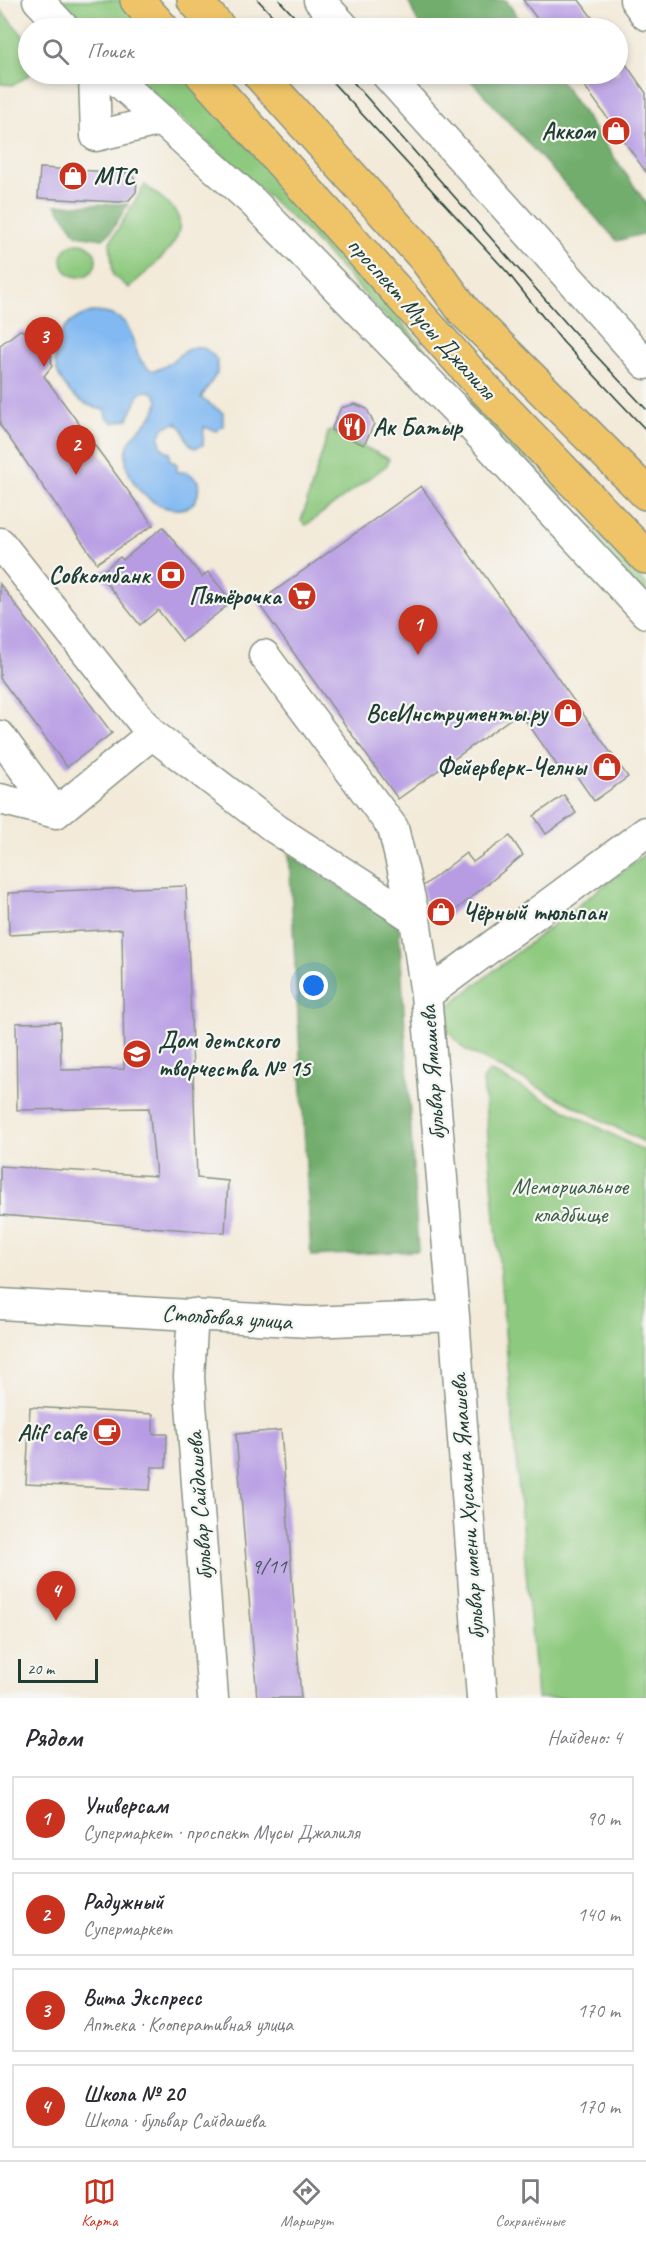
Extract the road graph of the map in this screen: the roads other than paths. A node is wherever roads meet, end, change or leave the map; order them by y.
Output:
1 (38, 0) edge
2 (137, 0) edge
3 (194, 0) edge
4 (319, 0) edge
5 (635, 0) edge
6 (646, 15) edge
7 (55, 18) edge
8 (153, 18) edge
9 (210, 18) edge
10 (336, 18) edge
11 (94, 84) edge
12 (121, 84) edge
13 (211, 84) edge
14 (268, 84) edge
15 (395, 84) edge
16 (162, 120) junction
17 (646, 364) edge
18 (646, 493) edge
19 (0, 543) edge
20 (646, 557) edge
21 (646, 613) edge
22 (264, 655) dead end
23 (152, 734) junction
24 (0, 736) edge
25 (0, 799) edge
26 (56, 813) junction
27 (646, 832) edge
28 (415, 919) junction
29 (426, 995) junction
30 (0, 1304) edge
31 (193, 1314) junction
32 (454, 1316) junction
33 (213, 1698) edge
34 (482, 1698) edge

1 - 7 street
2 - 8 main road
3 - 9 main road
4 - 10 street
5 - 6 street
11 - 16 street
12 - 16 street
13 - 20 main road, проспект Мусы Джалиля
14 - 18 main road, проспект Мусы Джалиля
15 - 17 street
16 - 21 street
19 - 23 street
22 - 28 street
23 - 26 street
23 - 28 street
24 - 26 street
25 - 26 street
27 - 29 street, бульвар Ямашева
28 - 29 street
29 - 32 street, бульвар Ямашева
30 - 31 street, Столбовая улица
31 - 32 street, Столбовая улица
31 - 33 street, бульвар Сайдашева
32 - 34 street, бульвар имени Хусаина Ямашева

